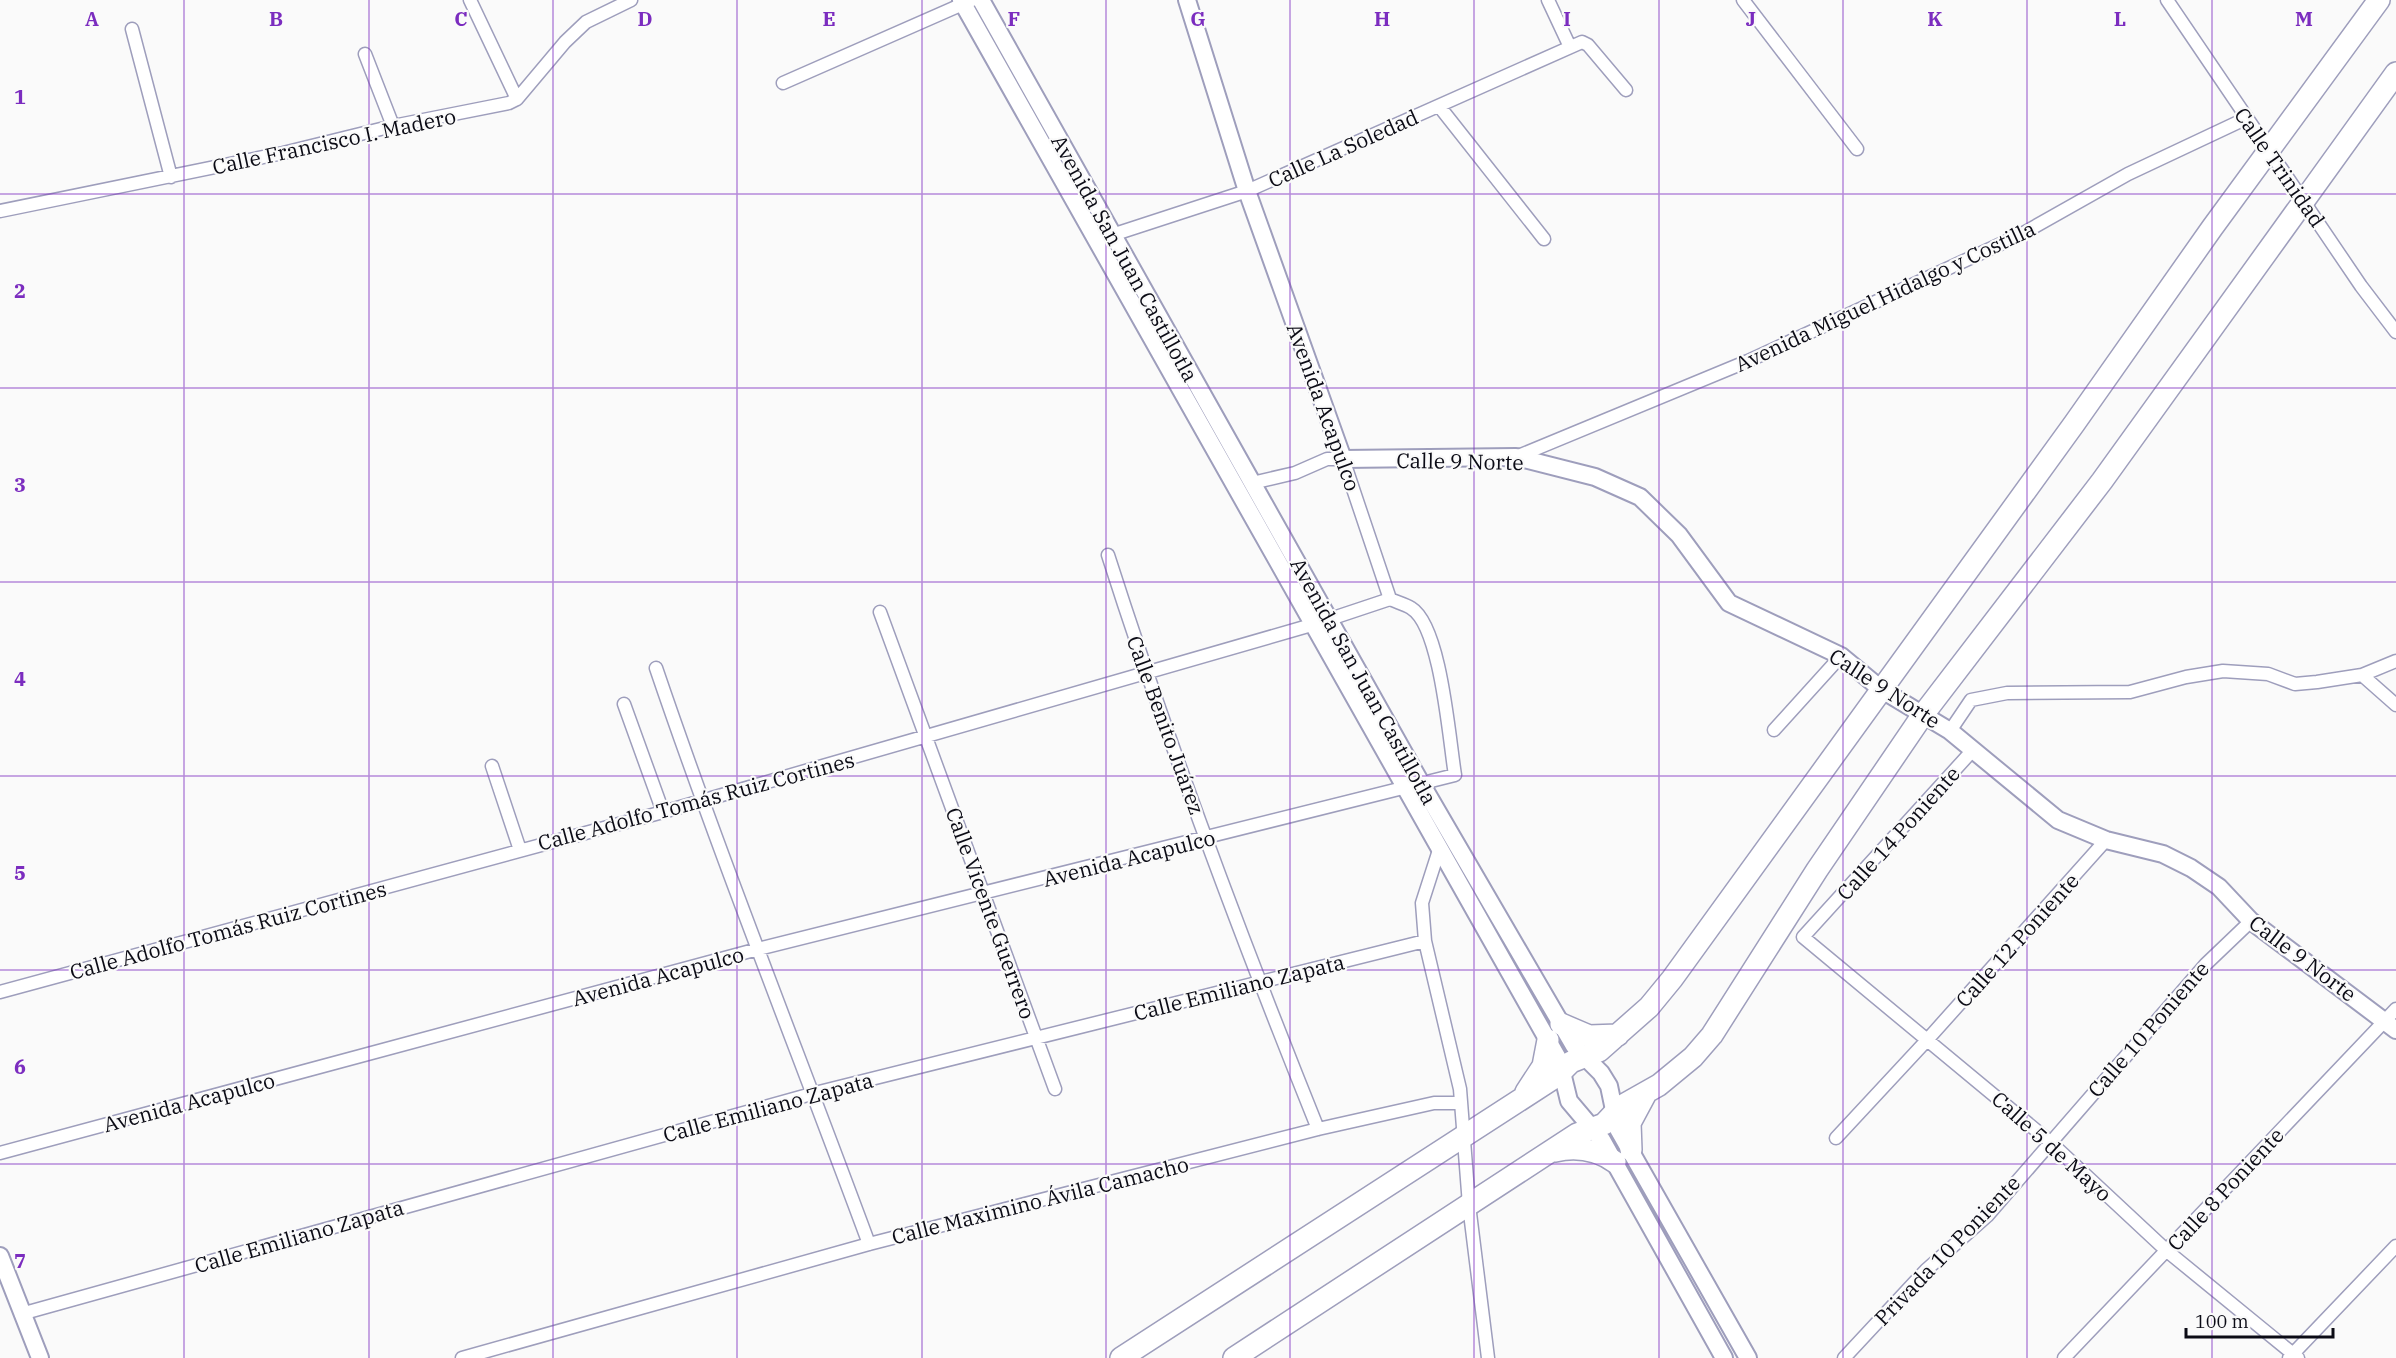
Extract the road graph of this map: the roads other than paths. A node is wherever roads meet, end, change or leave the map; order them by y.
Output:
1 (470, 0) edge
2 (631, 0) edge
3 (981, 0) edge
4 (1187, 0) edge
5 (1548, 0) edge
6 (1743, 0) edge
7 (2167, 0) edge
8 (2379, 0) edge
9 (965, 1) edge
10 (132, 29) dead end
11 (1569, 47) junction
12 (365, 54) dead end
13 (2396, 73) edge
14 (783, 83) dead end
15 (1626, 90) dead end
16 (517, 99) junction
17 (1439, 106) junction
18 (2247, 118) junction
19 (393, 126) junction
20 (2270, 148) junction
21 (1857, 149) dead end
22 (171, 177) junction
23 (1247, 191) junction
24 (2304, 199) junction
25 (0, 212) edge
26 (1112, 235) junction
27 (1544, 239) dead end
28 (2396, 332) edge
29 (1516, 457) junction
30 (1343, 459) junction
31 (1252, 483) junction
32 (1108, 555) dead end
33 (1390, 599) junction
34 (880, 612) dead end
35 (1322, 621) junction
36 (1841, 656) junction
37 (2396, 661) edge
38 (656, 668) dead end
39 (1146, 673) junction
40 (2362, 675) junction
41 (1882, 690) junction
42 (624, 704) dead end
43 (2396, 705) edge
44 (1922, 716) junction
45 (1774, 730) dead end
46 (1950, 731) junction
47 (927, 738) junction
48 (1972, 751) junction
49 (492, 766) dead end
50 (1414, 787) junction
51 (701, 801) junction
52 (663, 812) junction
53 (1207, 838) junction
54 (2106, 840) junction
55 (1440, 847) junction
56 (520, 850) junction
57 (983, 895) junction
58 (2251, 921) junction
59 (1803, 938) joint
60 (1425, 941) junction
61 (758, 949) junction
62 (1260, 983) junction
63 (0, 992) edge
64 (2392, 1020) edge
65 (1554, 1032) junction
66 (1618, 1035) junction
67 (1036, 1037) junction
68 (1928, 1039) junction
69 (1584, 1059) junction
70 (1563, 1071) junction
71 (1054, 1089) dead end
72 (815, 1093) junction
73 (1645, 1095) junction
74 (1461, 1103) junction
75 (1512, 1104) junction
76 (1614, 1113) junction
77 (1592, 1126) junction
78 (1318, 1129) junction
79 (1464, 1135) junction
80 (1836, 1138) dead end
81 (2049, 1142) junction
82 (1552, 1151) junction
83 (0, 1153) edge
84 (1623, 1156) junction
85 (1469, 1205) junction
86 (869, 1244) junction
87 (2396, 1246) edge
88 (2167, 1251) junction
89 (0, 1256) edge
90 (21, 1314) junction
91 (2293, 1356) edge
92 (40, 1358) edge
93 (462, 1358) edge
94 (1121, 1358) edge
95 (1234, 1358) edge
96 (1488, 1358) edge
97 (1724, 1358) edge
98 (1748, 1358) edge
99 (1844, 1358) edge
100 (2064, 1358) edge

1 - 16 street
2 - 16 street
3 - 26 main road, Avenida San Juan Castillotla
4 - 23 main road, Avenida Acapulco
5 - 11 street
6 - 21 street
7 - 18 street, Calle Trinidad
8 - 20 highway
9 - 14 street
9 - 35 main road, Avenida San Juan Castillotla
10 - 22 street
11 - 15 street
11 - 17 street, Calle La Soledad
12 - 19 street
13 - 24 highway
16 - 19 street, Calle Francisco I. Madero
17 - 23 street, Calle La Soledad
17 - 27 street
18 - 20 street, Calle Trinidad
18 - 29 street, Avenida Miguel Hidalgo y Costilla
19 - 22 street, Calle Francisco I. Madero
20 - 24 street, Calle Trinidad
20 - 41 highway
22 - 25 street, Calle Francisco I. Madero
23 - 26 street, Calle La Soledad
23 - 30 main road, Avenida Acapulco
24 - 28 street, Calle Trinidad
24 - 44 highway
26 - 31 main road, Avenida San Juan Castillotla
29 - 30 main road, Calle 9 Norte
29 - 36 main road, Calle 9 Norte
30 - 31 street
30 - 33 street, Avenida Acapulco
31 - 35 main road, Avenida San Juan Castillotla
32 - 39 street, Calle Benito Juárez
33 - 35 street, Calle Adolfo Tomás Ruiz Cortines
33 - 50 street, Avenida Acapulco
34 - 47 street, Calle Vicente Guerrero
35 - 39 street, Calle Adolfo Tomás Ruiz Cortines
35 - 50 main road, Avenida San Juan Castillotla
36 - 41 main road, Calle 9 Norte
36 - 45 street
37 - 40 street
38 - 51 street
39 - 47 street, Calle Adolfo Tomás Ruiz Cortines
39 - 53 street, Calle Benito Juárez
40 - 43 street
40 - 46 street
41 - 44 main road, Calle 9 Norte
41 - 66 highway
42 - 52 street
44 - 46 main road, Calle 9 Norte
44 - 73 highway
46 - 48 main road, Calle 9 Norte
47 - 51 street, Calle Adolfo Tomás Ruiz Cortines
47 - 57 street, Calle Vicente Guerrero
48 - 54 main road, Calle 9 Norte
48 - 59 street, Calle 14 Poniente
49 - 56 street
50 - 53 street, Avenida Acapulco
50 - 55 main road, Avenida San Juan Castillotla
50 - 65 main road, Avenida San Juan Castillotla
51 - 52 street, Calle Adolfo Tomás Ruiz Cortines
51 - 61 street
52 - 56 street, Calle Adolfo Tomás Ruiz Cortines
53 - 57 street, Avenida Acapulco
53 - 62 street, Calle Benito Juárez
54 - 58 main road, Calle 9 Norte
54 - 68 street, Calle 12 Poniente
55 - 60 street
55 - 65 main road, Avenida San Juan Castillotla
56 - 63 street, Calle Adolfo Tomás Ruiz Cortines
57 - 61 street, Avenida Acapulco
57 - 67 street, Calle Vicente Guerrero
58 - 64 main road, Calle 9 Norte
58 - 81 street, Calle 10 Poniente
59 - 68 street, Calle 5 de Mayo
60 - 62 street, Calle Emiliano Zapata
60 - 74 street
61 - 72 street
61 - 83 street, Avenida Acapulco
62 - 67 street, Calle Emiliano Zapata
62 - 78 street, Calle Benito Juárez
64 - 88 street, Calle 8 Poniente
65 - 66 highway
65 - 69 main road, Avenida San Juan Castillotla
65 - 70 main road, Avenida San Juan Castillotla
65 - 75 highway
66 - 69 highway
67 - 71 street, Calle Vicente Guerrero
67 - 72 street, Calle Emiliano Zapata
68 - 80 street, Calle 12 Poniente
68 - 81 street, Calle 5 de Mayo
69 - 70 highway
69 - 76 main road, Avenida San Juan Castillotla
70 - 75 highway
70 - 77 main road, Avenida San Juan Castillotla
72 - 86 street
72 - 90 street, Calle Emiliano Zapata
73 - 76 highway
73 - 84 highway
74 - 78 street, Calle Maximino Ávila Camacho
74 - 79 street
75 - 79 highway
76 - 77 highway
76 - 84 main road, Avenida San Juan Castillotla
77 - 82 highway
77 - 84 main road, Avenida San Juan Castillotla
78 - 86 street, Calle Maximino Ávila Camacho
79 - 85 street
79 - 94 highway
81 - 88 street, Calle 5 de Mayo
81 - 99 street, Privada 10 Poniente
82 - 84 highway
82 - 85 highway
84 - 97 main road, Avenida San Juan Castillotla
84 - 98 main road, Avenida San Juan Castillotla
85 - 95 highway
85 - 96 street
86 - 93 street, Calle Maximino Ávila Camacho
87 - 91 street
88 - 91 street, Calle 5 de Mayo
88 - 100 street, Calle 8 Poniente
89 - 90 main road
90 - 92 main road

